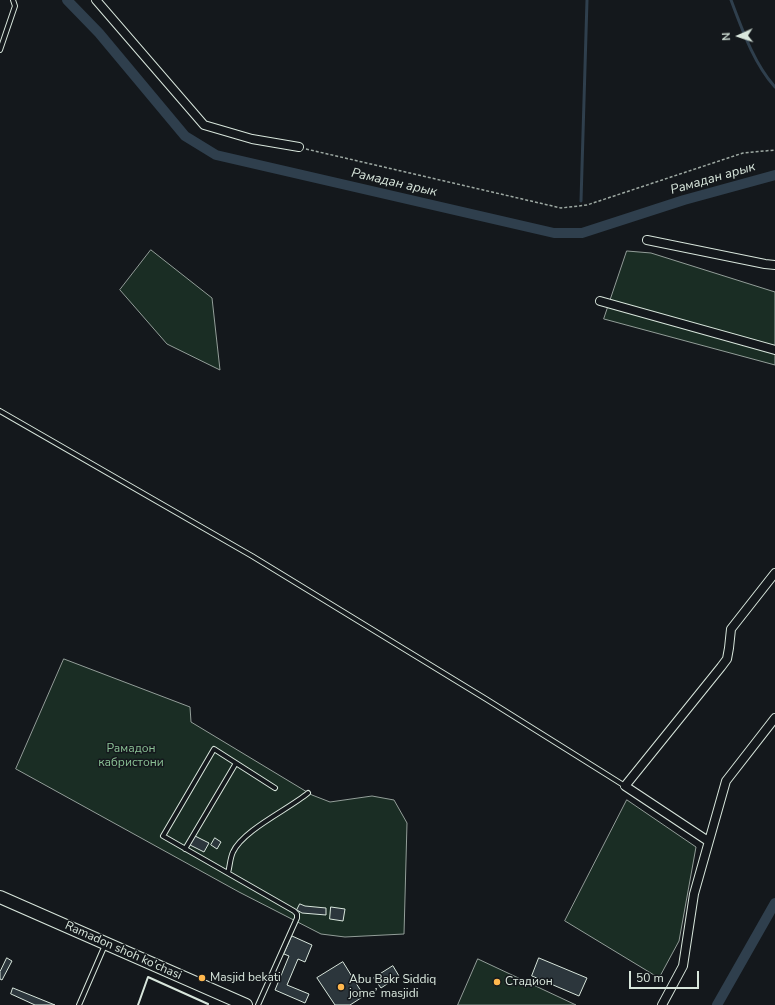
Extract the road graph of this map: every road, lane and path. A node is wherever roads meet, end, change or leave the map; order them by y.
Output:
1 (13, 0) edge
2 (96, 0) edge
3 (0, 50) edge
4 (299, 148) joint
5 (775, 150) edge
6 (647, 240) dead end
7 (775, 265) edge
8 (600, 301) dead end
9 (775, 350) edge
10 (0, 411) edge
11 (775, 573) edge
12 (775, 718) edge
13 (236, 763) junction
14 (625, 786) junction
15 (275, 788) dead end
16 (308, 793) dead end
17 (708, 842) junction
18 (186, 849) junction
19 (228, 873) junction
20 (0, 897) edge
21 (105, 943) junction
22 (79, 1005) edge
23 (246, 1005) edge
24 (258, 1005) edge
25 (662, 1005) edge

1 - 3 lane
2 - 4 street
4 - 5 path
6 - 7 street
8 - 9 street
10 - 14 lane
11 - 14 street
12 - 17 street
13 - 15 lane
13 - 18 lane
13 - 18 lane
14 - 17 street
16 - 19 lane
17 - 25 street
18 - 19 lane
19 - 24 lane
20 - 21 main road, Ramadon shoh ko'chasi
21 - 22 lane
21 - 23 main road, Ramadon shoh ko'chasi

